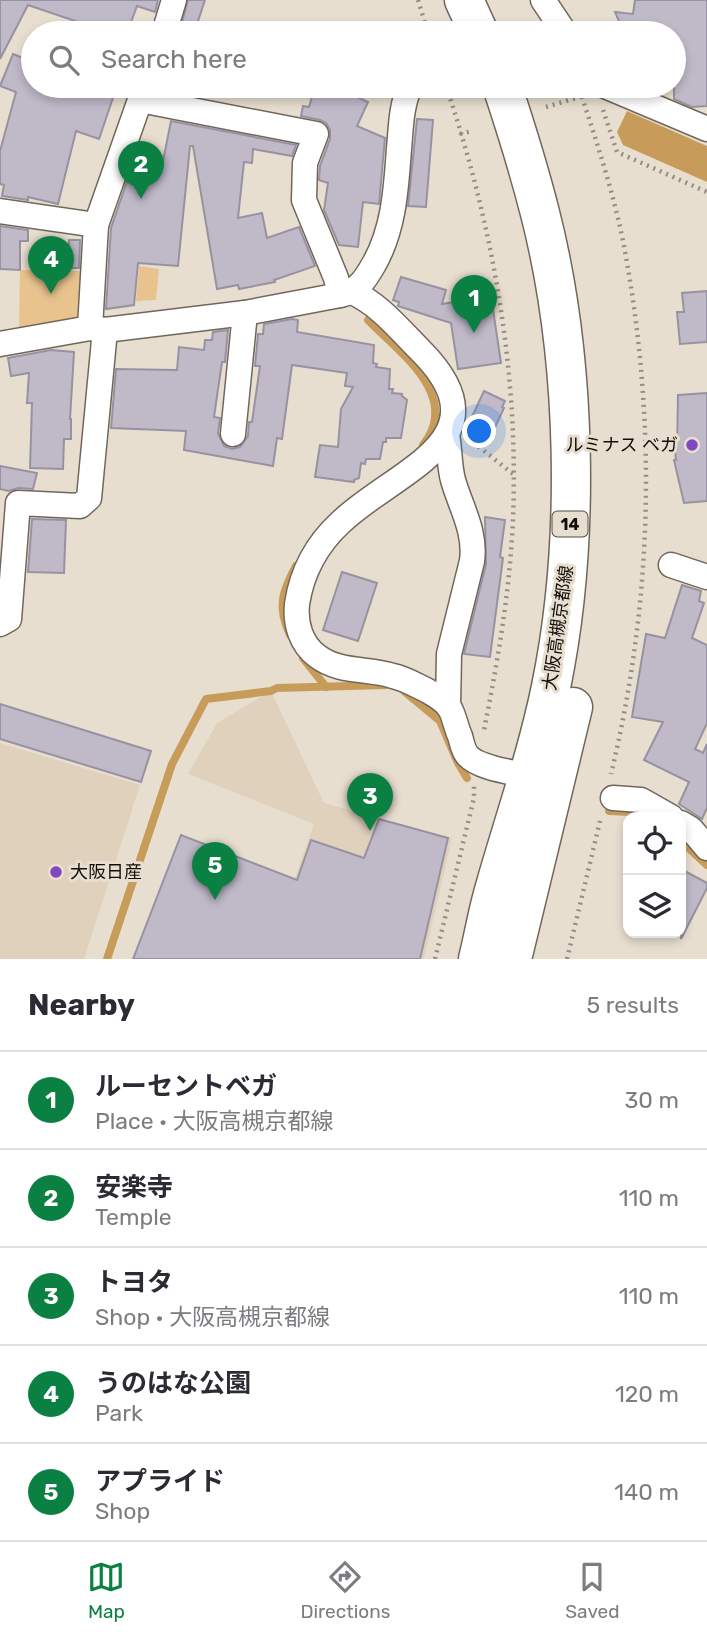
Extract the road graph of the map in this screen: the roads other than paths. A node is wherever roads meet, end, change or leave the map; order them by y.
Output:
1 (174, 0) edge
2 (464, 0) edge
3 (486, 0) edge
4 (543, 0) edge
5 (168, 21) edge
6 (474, 21) edge
7 (495, 21) edge
8 (557, 21) edge
9 (139, 98) edge
10 (169, 98) edge
11 (406, 98) edge
12 (506, 98) edge
13 (534, 98) edge
14 (605, 98) edge
15 (707, 130) edge
16 (0, 211) edge
17 (96, 225) junction
18 (346, 294) junction
19 (245, 313) junction
20 (97, 329) junction
21 (0, 344) edge
22 (449, 430) junction
23 (233, 434) dead end
24 (671, 565) dead end
25 (707, 577) edge
26 (0, 624) edge
27 (448, 706) junction
28 (527, 776) junction
29 (608, 796) road end
30 (662, 812) edge
31 (478, 959) edge
32 (512, 959) edge

1 - 5 street
2 - 6 main road
3 - 7 main road
4 - 8 street
9 - 17 street
10 - 18 street
11 - 18 street
12 - 28 main road, 大阪高槻京都線 / 14
13 - 32 main road, 大阪高槻京都線 / 14
14 - 15 street
16 - 17 street
17 - 20 street
18 - 19 street
18 - 22 street
19 - 20 street
19 - 23 street
20 - 21 street
20 - 26 street
22 - 27 street
22 - 27 street
24 - 25 street
27 - 28 street
28 - 31 main road, 大阪高槻京都線 / 14
29 - 30 street

